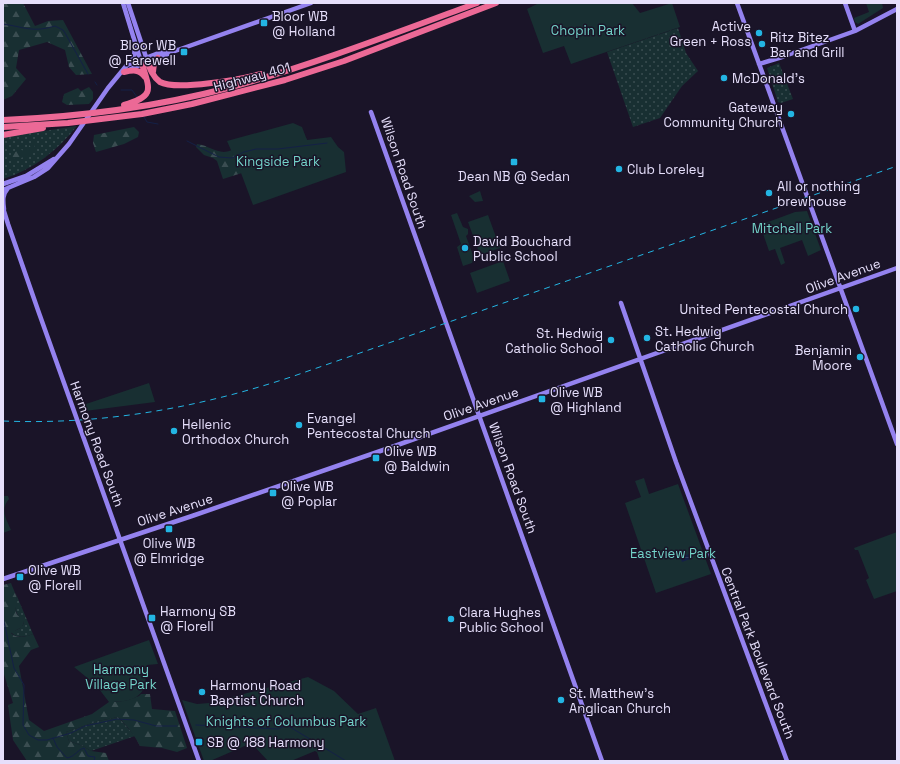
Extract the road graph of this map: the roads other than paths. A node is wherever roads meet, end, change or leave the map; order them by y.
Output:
1 (123, 3) edge
2 (128, 3) edge
3 (311, 3) edge
4 (477, 3) edge
5 (496, 3) edge
6 (737, 3) edge
7 (845, 3) edge
8 (897, 9) edge
9 (856, 31) junction
10 (134, 40) junction
11 (177, 50) junction
12 (158, 58) junction
13 (144, 60) junction
14 (130, 64) junction
15 (310, 64) junction
16 (759, 64) junction
17 (124, 72) junction
18 (118, 76) junction
19 (153, 76) junction
20 (147, 80) junction
21 (105, 111) junction
22 (371, 112) dead end
23 (3, 120) edge
24 (68, 123) junction
25 (3, 127) edge
26 (3, 135) edge
27 (58, 156) junction
28 (3, 184) edge
29 (10, 187) junction
30 (3, 190) edge
31 (3, 208) edge
32 (3, 217) edge
33 (8, 224) junction
34 (897, 268) edge
35 (840, 289) junction
36 (621, 303) dead end
37 (640, 360) junction
38 (479, 416) junction
39 (897, 444) edge
40 (120, 540) junction
41 (3, 579) edge
42 (199, 761) edge
43 (602, 761) edge
44 (787, 761) edge

1 - 10 main road
2 - 13 main road
3 - 11 main road
4 - 15 highway, Highway 401
5 - 24 highway, Highway 401
6 - 16 main road
7 - 9 main road
8 - 9 main road
9 - 16 main road
10 - 13 main road
10 - 14 main road
11 - 12 main road
11 - 13 main road
12 - 13 main road
12 - 19 highway
13 - 14 main road
13 - 17 main road
13 - 19 highway
13 - 20 highway
14 - 18 main road
15 - 19 highway
15 - 21 highway, Highway 401
16 - 35 main road
17 - 18 main road
17 - 20 highway
18 - 27 main road
20 - 21 highway
21 - 23 highway, Highway 401
22 - 38 main road, Wilson Road South
24 - 25 highway, Highway 401
24 - 26 highway
27 - 28 main road
27 - 29 main road
29 - 30 main road
29 - 31 main road
31 - 33 main road, Harmony Road South
32 - 33 main road, Harmony Road South
33 - 40 main road, Harmony Road South
34 - 35 main road, Olive Avenue
35 - 37 main road, Olive Avenue
35 - 39 main road
36 - 37 main road, Central Park Boulevard South
37 - 38 main road, Olive Avenue
37 - 44 main road, Central Park Boulevard South
38 - 40 main road, Olive Avenue
38 - 43 main road, Wilson Road South
40 - 41 main road, Olive Avenue
40 - 42 main road, Harmony Road South

